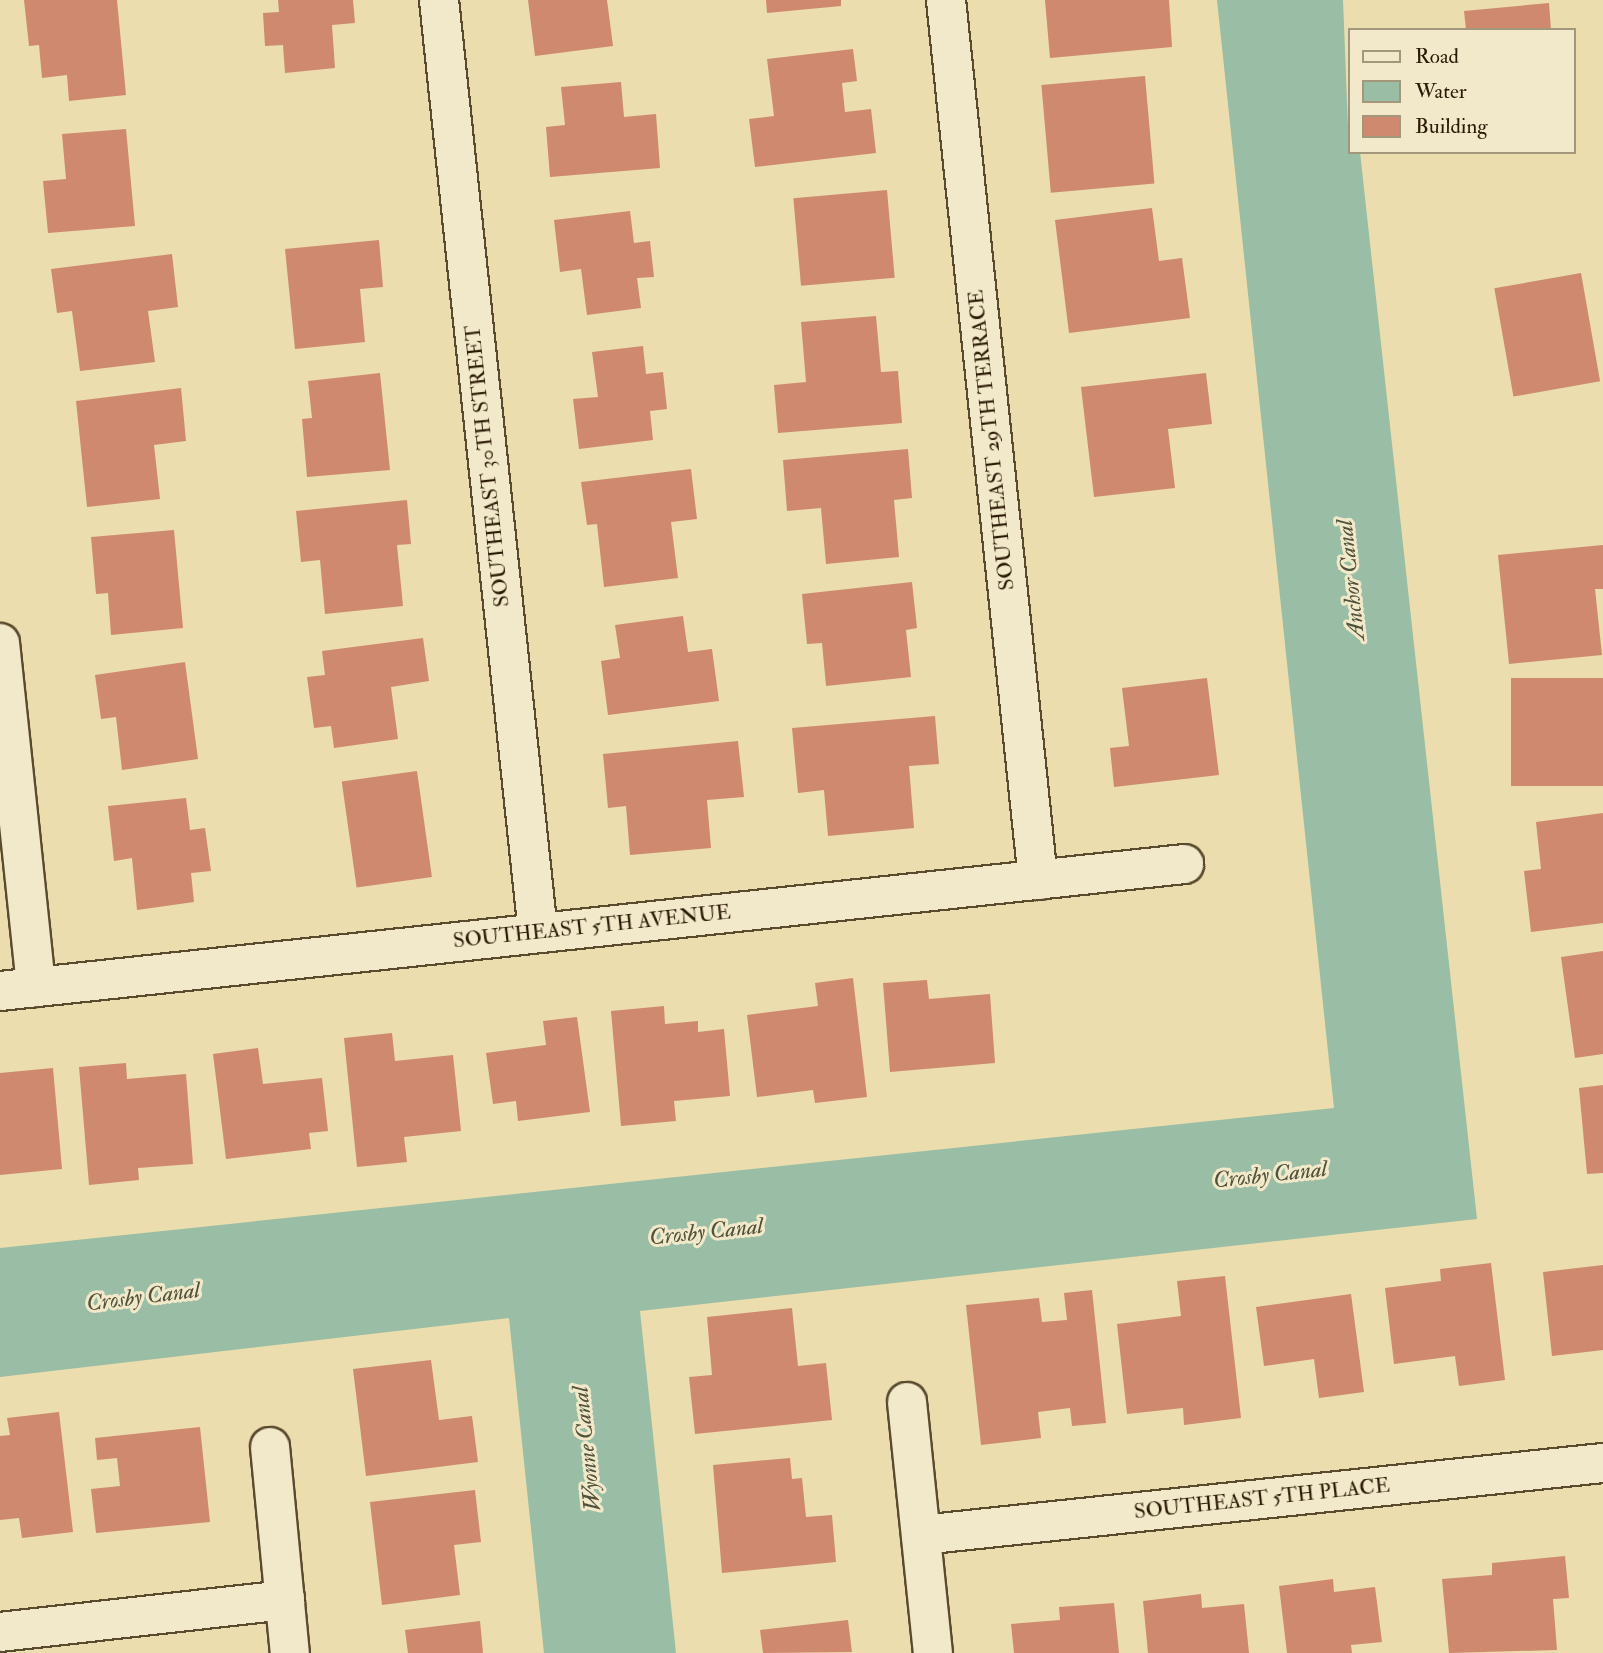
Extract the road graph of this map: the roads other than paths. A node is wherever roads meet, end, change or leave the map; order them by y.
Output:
1 (439, 0) edge
2 (946, 0) edge
3 (0, 643) edge
4 (1184, 864) dead end
5 (1038, 880) junction
6 (538, 933) junction
7 (18, 989) edge
8 (907, 1402) dead end
9 (270, 1447) dead end
10 (1603, 1463) edge
11 (921, 1535) junction
12 (285, 1600) junction
13 (0, 1632) edge
14 (290, 1653) edge
15 (933, 1653) edge

1 - 6 street, SOUTHEAST 30TH STREET
2 - 5 street, SOUTHEAST 29TH TERRACE
3 - 7 street
4 - 5 street, SOUTHEAST 5TH AVENUE
5 - 6 street, SOUTHEAST 5TH AVENUE
6 - 7 street, SOUTHEAST 5TH AVENUE
8 - 11 street
9 - 12 street
10 - 11 street, SOUTHEAST 5TH PLACE
11 - 15 street
12 - 13 street
12 - 14 street

